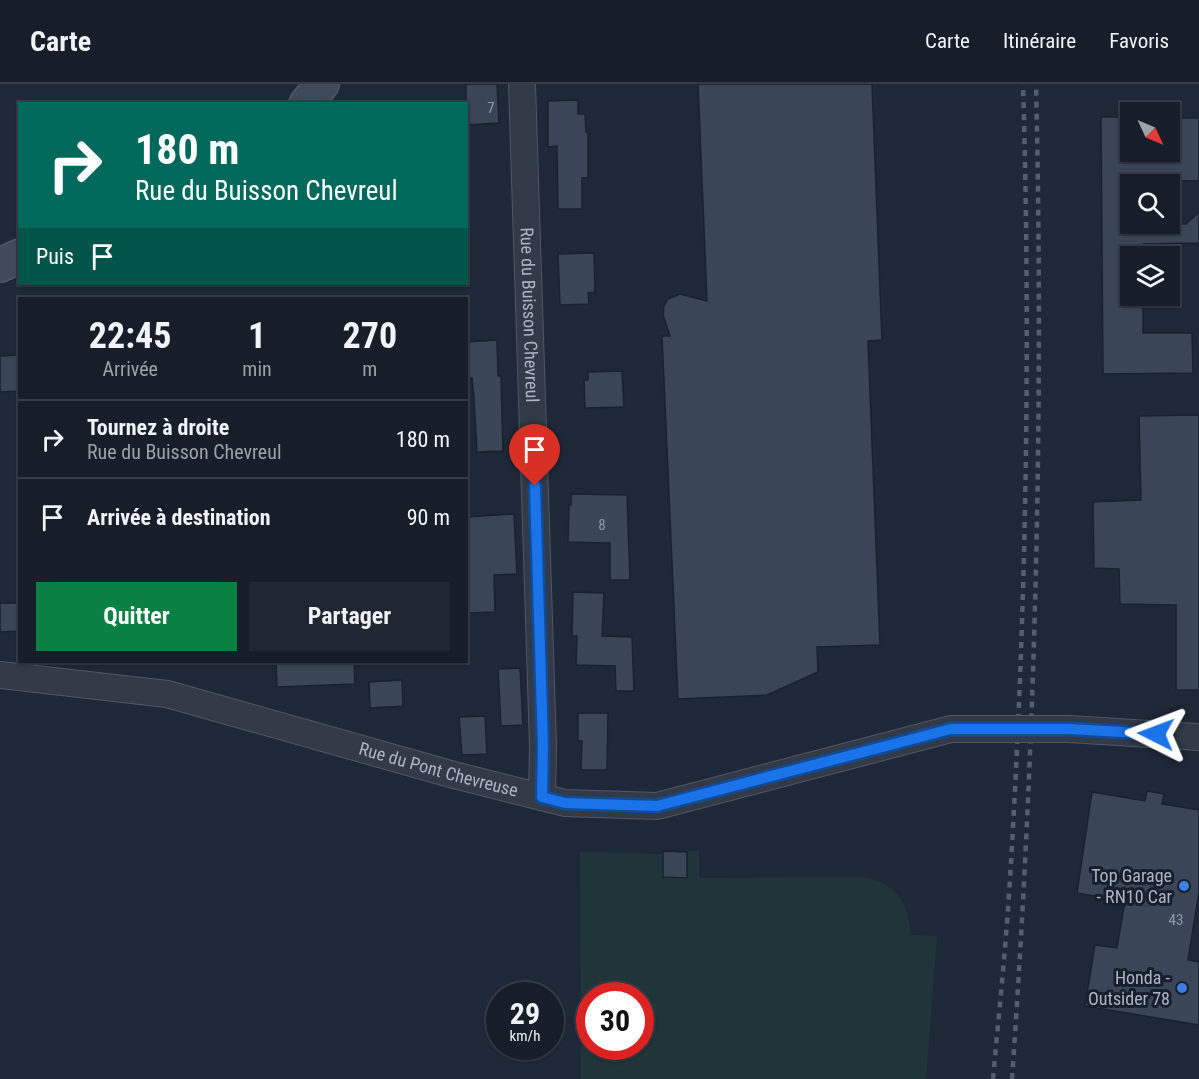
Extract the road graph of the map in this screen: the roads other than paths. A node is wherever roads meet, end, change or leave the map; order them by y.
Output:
1 (322, 84) edge
2 (522, 84) edge
3 (308, 102) edge
4 (18, 257) edge
5 (0, 265) edge
6 (0, 675) edge
7 (1199, 737) edge
8 (542, 797) junction

1 - 3 street
2 - 8 street, Rue du Buisson Chevreul
4 - 5 street
6 - 8 street, Rue du Pont Chevreuse
7 - 8 street, Rue du Pont Chevreuse, bridge

